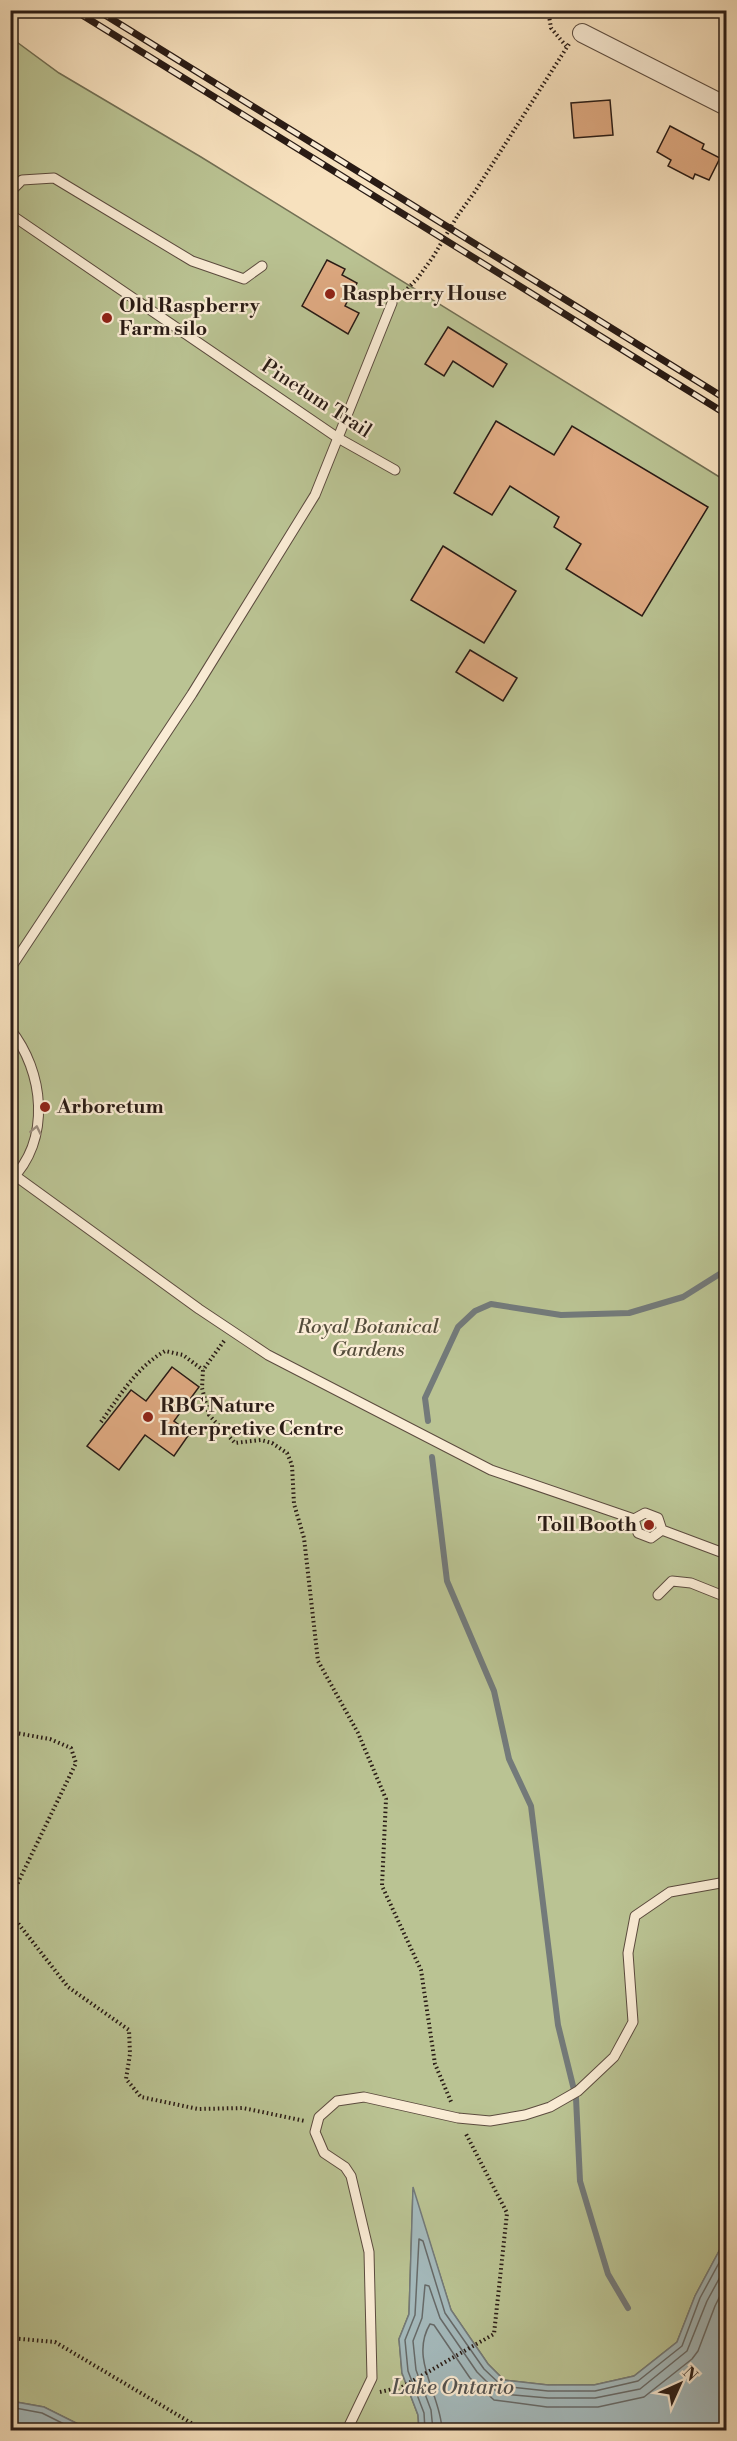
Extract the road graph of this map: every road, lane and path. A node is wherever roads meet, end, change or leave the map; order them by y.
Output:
1 (548, 10) edge
2 (582, 33) joint
3 (566, 46) junction
4 (726, 106) edge
5 (10, 192) edge
6 (10, 214) edge
7 (262, 266) dead end
8 (392, 303) joint
9 (338, 438) junction
10 (395, 470) dead end
11 (10, 969) edge
12 (10, 1029) edge
13 (12, 1176) edge
14 (232, 1330) junction
15 (203, 1370) junction
16 (101, 1422) dead end
17 (634, 1519) junction
18 (662, 1530) junction
19 (726, 1554) edge
20 (658, 1596) dead end
21 (726, 1597) edge
22 (10, 1732) edge
23 (726, 1882) edge
24 (10, 1899) edge
25 (10, 1913) edge
26 (458, 2118) junction
27 (317, 2124) junction
28 (10, 2338) edge
29 (402, 2387) dead end
30 (203, 2430) edge
31 (347, 2430) edge

1 - 3 path
2 - 3 path
2 - 4 street
3 - 8 path, bridge
5 - 7 lane
6 - 9 lane, Pinetum Trail
8 - 9 lane
9 - 10 lane, Pinetum Trail
9 - 11 lane
13 -> 12 lane
13 - 14 lane
14 - 15 path
14 - 17 lane
15 - 16 path
15 - 26 path
17 - 18 lane
17 - 18 lane
18 - 19 lane
20 - 21 lane
22 - 24 path
23 - 26 lane
25 - 27 path
26 - 27 lane
26 - 29 path
27 - 31 lane
28 - 30 path

